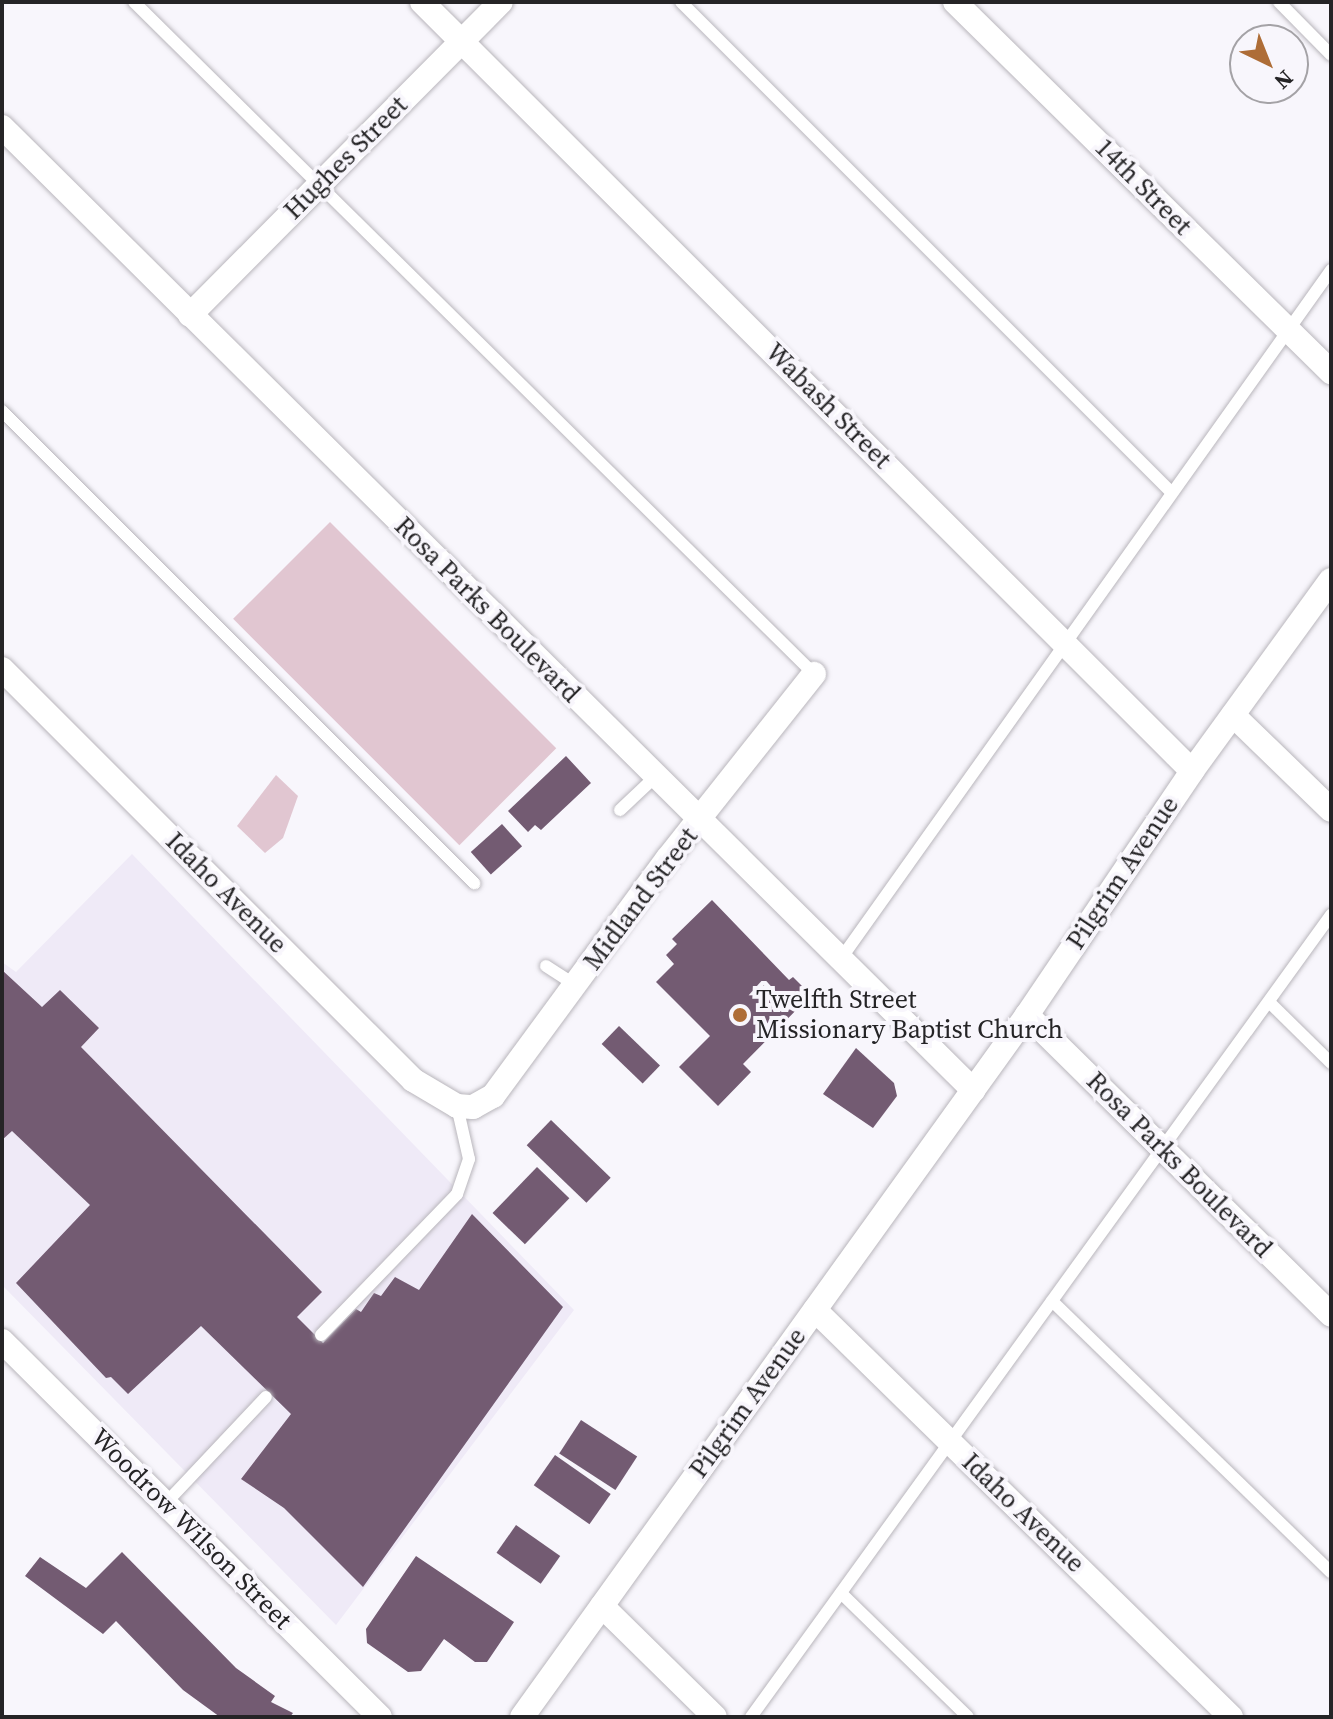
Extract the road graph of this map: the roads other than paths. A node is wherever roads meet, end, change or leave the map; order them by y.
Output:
1 (134, 2) edge
2 (422, 2) edge
3 (501, 2) edge
4 (681, 2) edge
5 (955, 2) edge
6 (1279, 2) edge
7 (462, 42) junction
8 (1331, 55) edge
9 (2, 127) edge
10 (318, 187) junction
11 (1331, 270) edge
12 (190, 315) junction
13 (1289, 330) junction
14 (1331, 372) edge
15 (2, 411) edge
16 (1172, 493) junction
17 (1331, 580) edge
18 (1065, 642) junction
19 (2, 669) edge
20 (814, 674) joint
21 (1233, 715) junction
22 (1192, 771) junction
23 (655, 777) junction
24 (620, 810) dead end
25 (1331, 810) edge
26 (700, 821) junction
27 (474, 883) dead end
28 (1331, 915) edge
29 (840, 960) junction
30 (546, 966) dead end
31 (575, 985) junction
32 (1269, 1002) junction
33 (1027, 1015) junction
34 (1331, 1063) edge
35 (973, 1090) junction
36 (457, 1106) junction
37 (1163, 1149) junction
38 (1052, 1301) junction
39 (815, 1310) junction
40 (1331, 1315) edge
41 (321, 1335) dead end
42 (2, 1341) edge
43 (266, 1397) dead end
44 (950, 1442) junction
45 (165, 1504) junction
46 (1331, 1572) edge
47 (841, 1593) junction
48 (602, 1606) junction
49 (380, 1717) edge
50 (522, 1717) edge
51 (715, 1717) edge
52 (751, 1717) edge
53 (968, 1717) edge
54 (1231, 1717) edge

1 - 10 lane
2 - 7 street, Wabash Street
3 - 7 street, Hughes Street
4 - 16 lane
5 - 13 street, 14th Street
6 - 8 lane
7 - 10 street, Hughes Street
7 - 18 street, Wabash Street
9 - 12 street, Rosa Parks Boulevard
10 - 12 street, Hughes Street
10 - 20 lane
11 - 13 lane
12 - 23 street, Rosa Parks Boulevard
13 - 14 street, 14th Street
13 - 16 lane
15 - 27 lane
16 - 18 lane
17 - 21 street
18 - 22 street, Wabash Street
18 - 29 lane
19 - 36 street, Idaho Avenue
20 - 26 street, Midland Street
21 - 22 street, Pilgrim Avenue
21 - 25 street
22 - 33 street, Pilgrim Avenue
23 - 24 lane
23 - 26 street, Rosa Parks Boulevard
26 - 29 street, Rosa Parks Boulevard
26 - 31 street, Midland Street
28 - 32 lane
29 - 35 street, Rosa Parks Boulevard
30 - 31 lane
31 - 36 street, Midland Street
32 - 34 lane
32 - 37 lane
33 - 35 street, Pilgrim Avenue
33 - 37 street, Rosa Parks Boulevard
35 - 39 street, Pilgrim Avenue
36 - 41 lane
37 - 38 lane
37 - 40 street, Rosa Parks Boulevard
38 - 44 lane
38 - 46 lane
39 - 44 street, Idaho Avenue
39 - 48 street, Pilgrim Avenue
42 - 45 street, Woodrow Wilson Street
43 - 45 lane
44 - 47 lane
44 - 54 street, Idaho Avenue
45 - 49 street, Woodrow Wilson Street
47 - 52 lane
47 - 53 lane
48 - 50 street, Pilgrim Avenue
48 - 51 street

